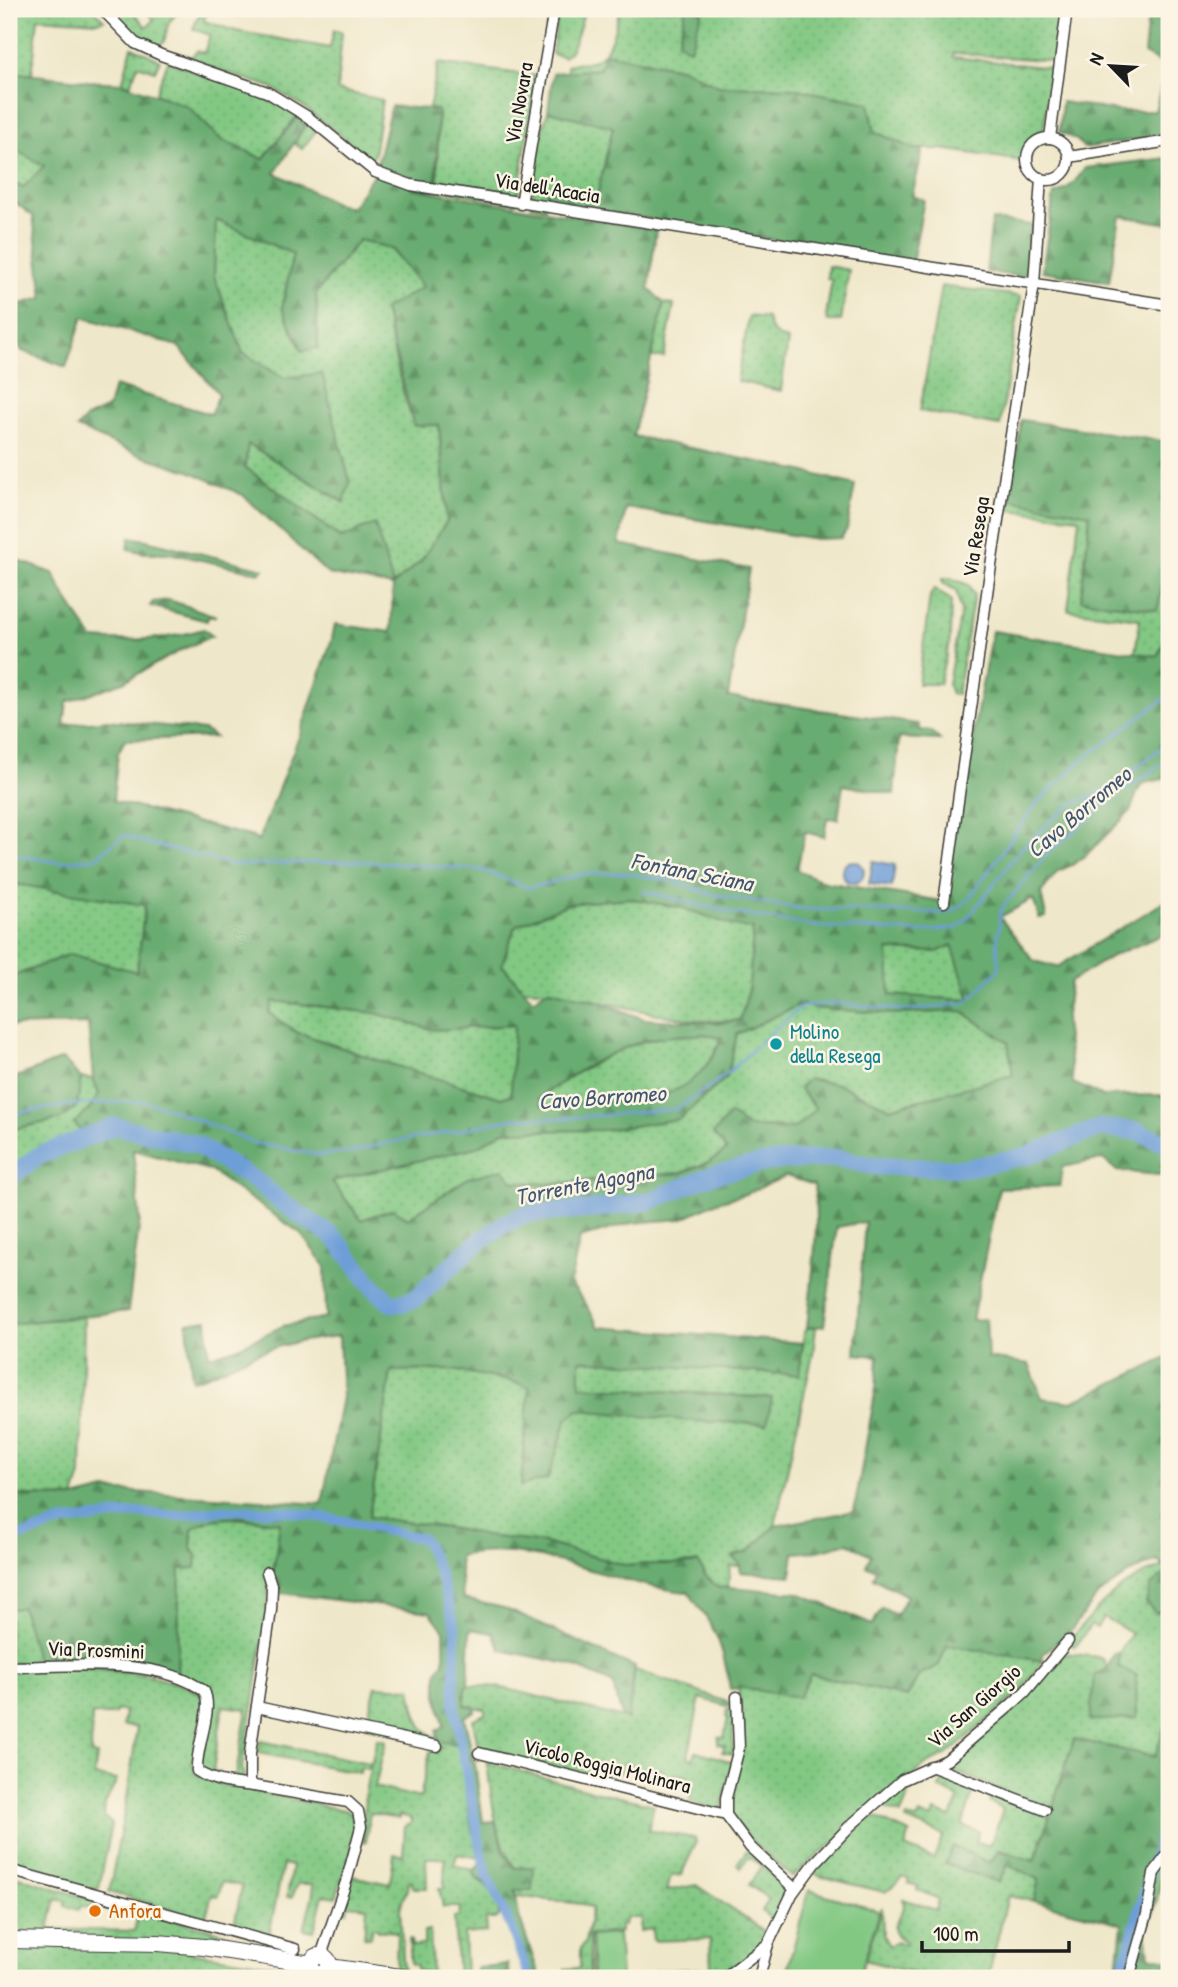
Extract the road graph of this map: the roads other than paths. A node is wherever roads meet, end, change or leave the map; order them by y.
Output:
1 (102, 9) edge
2 (554, 9) edge
3 (1067, 9) edge
4 (1050, 138) junction
5 (1169, 141) edge
6 (1069, 157) junction
7 (1041, 178) junction
8 (521, 204) junction
9 (1034, 284) junction
10 (1169, 305) edge
11 (944, 902) dead end
12 (267, 1572) dead end
13 (1068, 1641) dead end
14 (9, 1667) edge
15 (737, 1697) dead end
16 (257, 1707) junction
17 (438, 1746) dead end
18 (478, 1754) dead end
19 (931, 1766) junction
20 (254, 1786) junction
21 (1045, 1810) dead end
22 (726, 1815) junction
23 (1169, 1856) edge
24 (9, 1870) edge
25 (796, 1889) junction
26 (238, 1935) junction
27 (9, 1940) edge
28 (768, 1944) junction
29 (295, 1949) dead end
30 (242, 1954) junction
31 (319, 1968) edge
32 (408, 1978) edge
33 (724, 1978) edge
34 (760, 1978) edge
35 (1129, 1978) edge

1 - 8 street, Via dell'Acacia
2 - 8 street, Via Novara
3 - 4 street
4 - 6 street
4 - 7 street
5 - 6 street
6 - 7 street
7 - 9 street, Via Resega
8 - 9 street, Via dell'Acacia
9 - 10 street, Via dell'Acacia
9 - 11 street, Via Resega
12 - 16 street
13 - 19 street, Via San Giorgio
14 - 20 street, Via Prosmini
15 - 22 street
16 - 17 street
16 - 20 street
18 - 22 street, Vicolo Roggia Molinara
19 - 21 street, Via San Giorgio
19 - 25 street, Via San Giorgio
20 - 31 street, Via Prosmini
22 - 25 street
23 - 35 street
24 - 26 street
25 - 28 street, Via San Giorgio
26 - 29 street
26 - 30 street
27 - 30 main road
28 - 33 street
28 - 34 street
30 - 31 main road
31 - 32 main road

